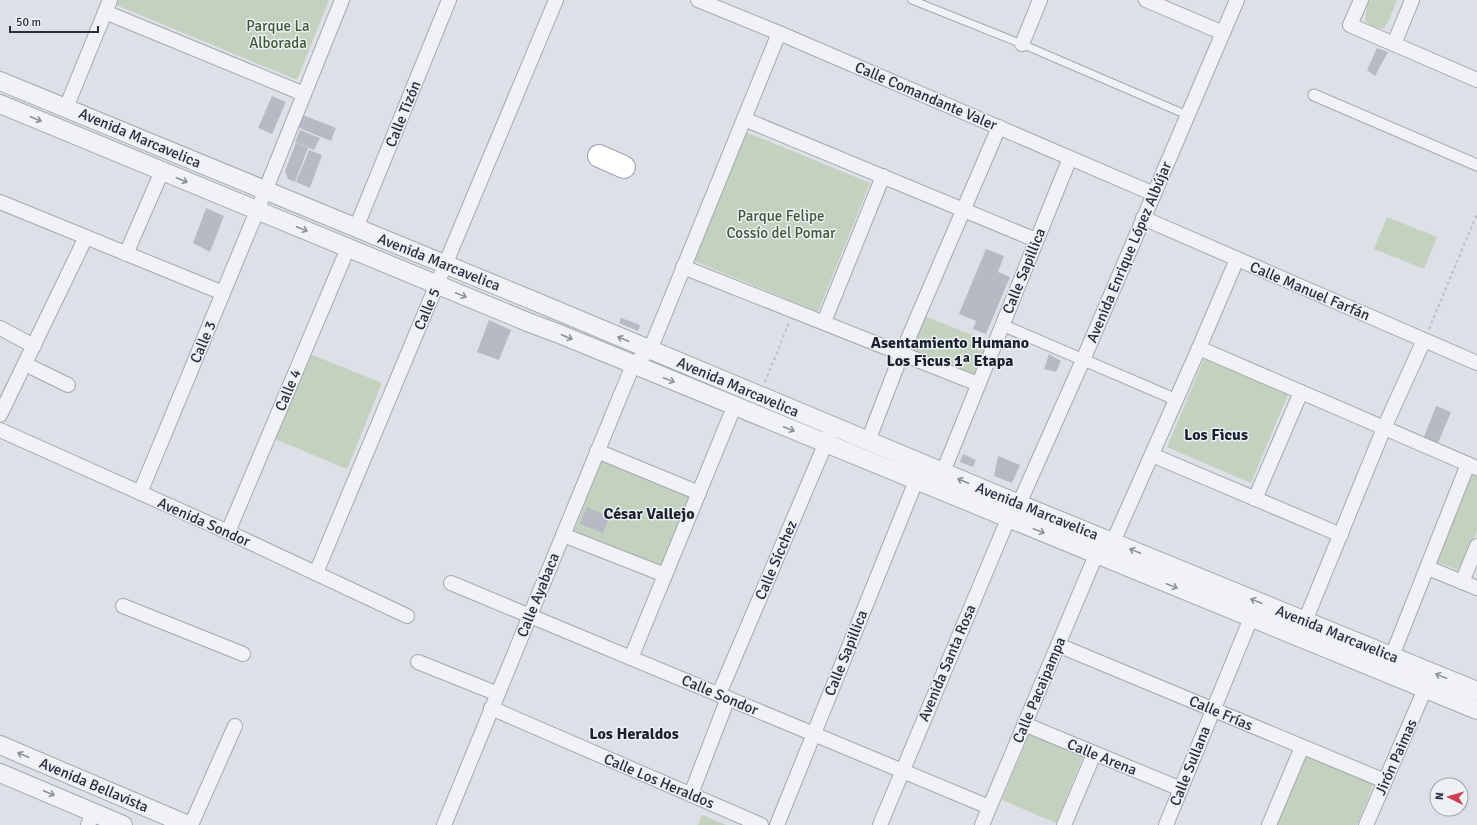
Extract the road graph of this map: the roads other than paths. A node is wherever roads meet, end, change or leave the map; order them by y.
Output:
1 (342, 0) edge
2 (449, 0) edge
3 (556, 0) edge
4 (698, 0) edge
5 (912, 0) edge
6 (1040, 0) edge
7 (1146, 0) edge
8 (1237, 0) edge
9 (1361, 0) edge
10 (1412, 0) edge
11 (107, 6) edge
12 (779, 33) junction
13 (1222, 33) junction
14 (1022, 44) junction
15 (1394, 44) junction
16 (1477, 80) edge
17 (0, 81) edge
18 (304, 94) junction
19 (1314, 95) dead end
20 (0, 104) edge
21 (66, 108) junction
22 (1187, 116) junction
23 (744, 119) junction
24 (98, 121) junction
25 (999, 127) junction
26 (90, 141) junction
27 (599, 156) dead end
28 (1070, 158) junction
29 (1477, 165) edge
30 (624, 167) dead end
31 (162, 171) junction
32 (883, 176) junction
33 (265, 190) junction
34 (1154, 194) junction
35 (1, 204) edge
36 (964, 209) junction
37 (257, 211) junction
38 (1143, 218) junction
39 (356, 228) junction
40 (86, 238) junction
41 (1036, 240) junction
42 (348, 248) junction
43 (126, 254) junction
44 (1237, 259) junction
45 (446, 265) junction
46 (683, 267) junction
47 (437, 285) junction
48 (223, 293) junction
49 (824, 322) junction
50 (1002, 326) junction
51 (0, 328) edge
52 (1424, 340) junction
53 (34, 346) junction
54 (1199, 348) junction
55 (650, 350) junction
56 (902, 353) junction
57 (1083, 360) junction
58 (1477, 363) edge
59 (25, 364) junction
60 (633, 365) junction
61 (978, 384) junction
62 (68, 385) dead end
63 (1301, 392) junction
64 (1176, 400) junction
65 (734, 407) junction
66 (0, 415) edge
67 (833, 426) junction
68 (1384, 428) junction
69 (0, 430) edge
70 (868, 441) junction
71 (826, 444) junction
72 (597, 450) junction
73 (1152, 455) junction
74 (1472, 466) edge
75 (943, 472) junction
76 (916, 481) junction
77 (140, 493) junction
78 (699, 494) junction
79 (1255, 499) junction
80 (1019, 504) junction
81 (1008, 519) junction
82 (228, 532) junction
83 (563, 535) junction
84 (1341, 535) junction
85 (1113, 542) junction
86 (1477, 546) edge
87 (1096, 555) junction
88 (1428, 568) junction
89 (316, 573) junction
90 (665, 575) junction
91 (1462, 582) junction
92 (451, 583) dead end
93 (1477, 588) edge
94 (123, 606) dead end
95 (407, 616) dead end
96 (529, 616) junction
97 (1251, 618) junction
98 (1305, 621) junction
99 (1299, 638) junction
100 (1058, 645) junction
101 (243, 654) dead end
102 (1392, 656) junction
103 (631, 658) junction
104 (418, 662) dead end
105 (1426, 689) junction
106 (1477, 691) edge
107 (498, 694) junction
108 (724, 696) junction
109 (491, 708) junction
110 (1213, 710) junction
111 (1477, 710) edge
112 (1024, 724) junction
113 (235, 726) dead end
114 (814, 734) junction
115 (0, 745) edge
116 (1302, 747) junction
117 (1094, 754) junction
118 (902, 770) junction
119 (0, 773) edge
120 (1385, 781) junction
121 (1181, 789) junction
122 (691, 794) junction
123 (989, 807) junction
124 (91, 819) edge
125 (123, 825) edge
126 (188, 825) edge
127 (191, 825) edge
128 (444, 825) edge
129 (761, 825) edge
130 (777, 825) edge
131 (880, 825) edge
132 (982, 825) edge
133 (1064, 825) edge
134 (1166, 825) edge
135 (1269, 825) edge
136 (1366, 825) edge

1 - 18 street
2 - 39 street, Calle Tizón
3 - 45 street, Calle 5
4 - 12 street, Calle Comandante Valer
5 - 14 lane
6 - 14 street
7 - 13 street
8 - 13 street, Avenida Enrique López Albújar
9 - 15 street
10 - 15 street
11 - 18 street
11 - 21 street
12 - 23 street
12 - 25 street, Calle Comandante Valer
13 - 22 street, Avenida Enrique López Albújar
14 - 22 lane
15 - 16 street
17 - 21 street, Avenida Marcavelica
18 - 33 street
19 - 29 street
20 -> 26 street, Avenida Marcavelica
21 - 24 street, Avenida Marcavelica
22 - 34 street, Avenida Enrique López Albújar
23 - 32 street
23 - 46 street
24 - 26 street
24 - 33 street, Avenida Marcavelica
25 - 28 street, Calle Comandante Valer
25 - 36 street
26 - 31 street, Avenida Marcavelica
27 - 30 main road
28 - 34 street, Calle Comandante Valer
28 - 41 street, Calle Sapillica
31 -> 37 street, Avenida Marcavelica
31 - 43 street
32 - 36 street
32 - 49 street
33 - 37 street, Calle 3
33 - 39 street, Avenida Marcavelica
34 - 38 street, Avenida Enrique López Albújar
35 - 40 street
36 - 41 street
36 - 56 street
37 -> 42 street, Avenida Marcavelica
37 - 48 street, Calle 3
38 - 44 street, Calle Manuel Farfán
38 - 57 street, Avenida Enrique López Albújar
39 - 45 street, Avenida Marcavelica
40 - 43 street
40 - 53 street
41 - 50 street, Calle Sapillica
42 - 47 street, Avenida Marcavelica
42 - 82 street, Calle 4
43 - 48 street
44 - 52 street, Calle Manuel Farfán
44 - 54 street
45 - 47 street, Calle 5
55 -> 45 street, Avenida Marcavelica
46 - 49 street
46 - 55 street
47 -> 60 street, Avenida Marcavelica
47 - 89 street, Calle 5
48 - 77 street, Calle 3
49 - 56 street
50 - 57 street
50 - 61 street, Calle Sapillica
51 - 53 street
52 - 58 street, Calle Manuel Farfán
52 - 68 street
53 - 59 street
54 - 63 street
54 - 64 street
55 - 60 street
55 - 67 street, Avenida Marcavelica
56 - 61 street
56 - 70 street
57 - 64 street
57 - 80 street, Avenida Enrique López Albújar
59 - 62 street
59 - 66 street
60 -> 65 street, Avenida Marcavelica
60 - 72 street, Calle Ayabaca
61 - 75 street, Calle Sapillica
63 - 68 street
63 - 79 street
64 - 73 street
65 -> 71 street, Avenida Marcavelica
65 - 78 street
67 - 70 street, Avenida Marcavelica
67 - 71 street, Calle Sícchez
68 - 74 street
68 - 84 street
69 - 77 street, Avenida Sondor
70 - 75 street, Avenida Marcavelica
71 - 76 street, Avenida Marcavelica
71 - 108 street, Calle Sícchez
72 - 78 street
72 - 83 street, Calle Ayabaca
73 - 79 street
73 - 85 street
74 - 88 street
80 -> 75 street, Avenida Marcavelica
76 - 81 street, Avenida Marcavelica
76 - 114 street, Calle Sapillica
77 - 82 street, Avenida Sondor
78 - 90 street
79 - 84 street
80 - 81 street, Avenida Santa Rosa
80 - 85 street, Avenida Marcavelica
81 -> 87 street, Avenida Marcavelica
81 - 118 street, Avenida Santa Rosa
82 - 89 street, Avenida Sondor
83 - 90 street
83 - 96 street, Calle Ayabaca
84 - 98 street
98 -> 85 street, Avenida Marcavelica
86 - 91 street
87 -> 97 street, Avenida Marcavelica
87 - 100 street, Calle Pacaipampa
88 - 91 street
88 - 102 street
89 - 95 street, Avenida Sondor
90 - 103 street
91 - 93 street
92 - 96 street, Calle Sondor
94 - 101 street
96 - 103 street, Calle Sondor
96 - 107 street, Calle Ayabaca
97 - 99 street, Avenida Marcavelica
97 - 110 street, Calle Sullana
98 - 99 street
98 - 102 street, Avenida Marcavelica
99 - 105 street, Avenida Marcavelica
100 - 110 street, Calle Frías
100 - 112 street, Calle Pacaipampa
106 -> 102 street, Avenida Marcavelica
103 - 108 street, Calle Sondor
104 - 107 street
105 - 111 street, Avenida Marcavelica
105 - 120 street, Jirón Paimas
107 - 109 street, Calle Ayabaca
108 - 114 street, Calle Sondor
108 - 122 street, Calle Sícchez
109 - 122 street, Calle Los Heraldos
109 - 128 street, Calle Ayabaca
110 - 116 street, Calle Frías
110 - 121 street, Calle Sullana
112 - 117 street, Calle Arena
112 - 123 street, Calle Pacaipampa
113 - 127 street
114 - 118 street, Calle Sondor
114 - 130 street, Calle Sapillica
126 -> 115 street, Avenida Bellavista
116 - 120 street, Calle Frías
116 - 135 street
117 - 121 street, Calle Arena
117 - 133 street
118 - 123 street, Calle Sondor
118 - 131 street, Avenida Santa Rosa
119 -> 124 street, Avenida Bellavista
120 - 136 street, Jirón Paimas
121 - 134 street, Calle Sullana
122 - 129 street, Calle Los Heraldos
123 - 132 street, Calle Pacaipampa
124 - 125 street, Avenida Bellavista

